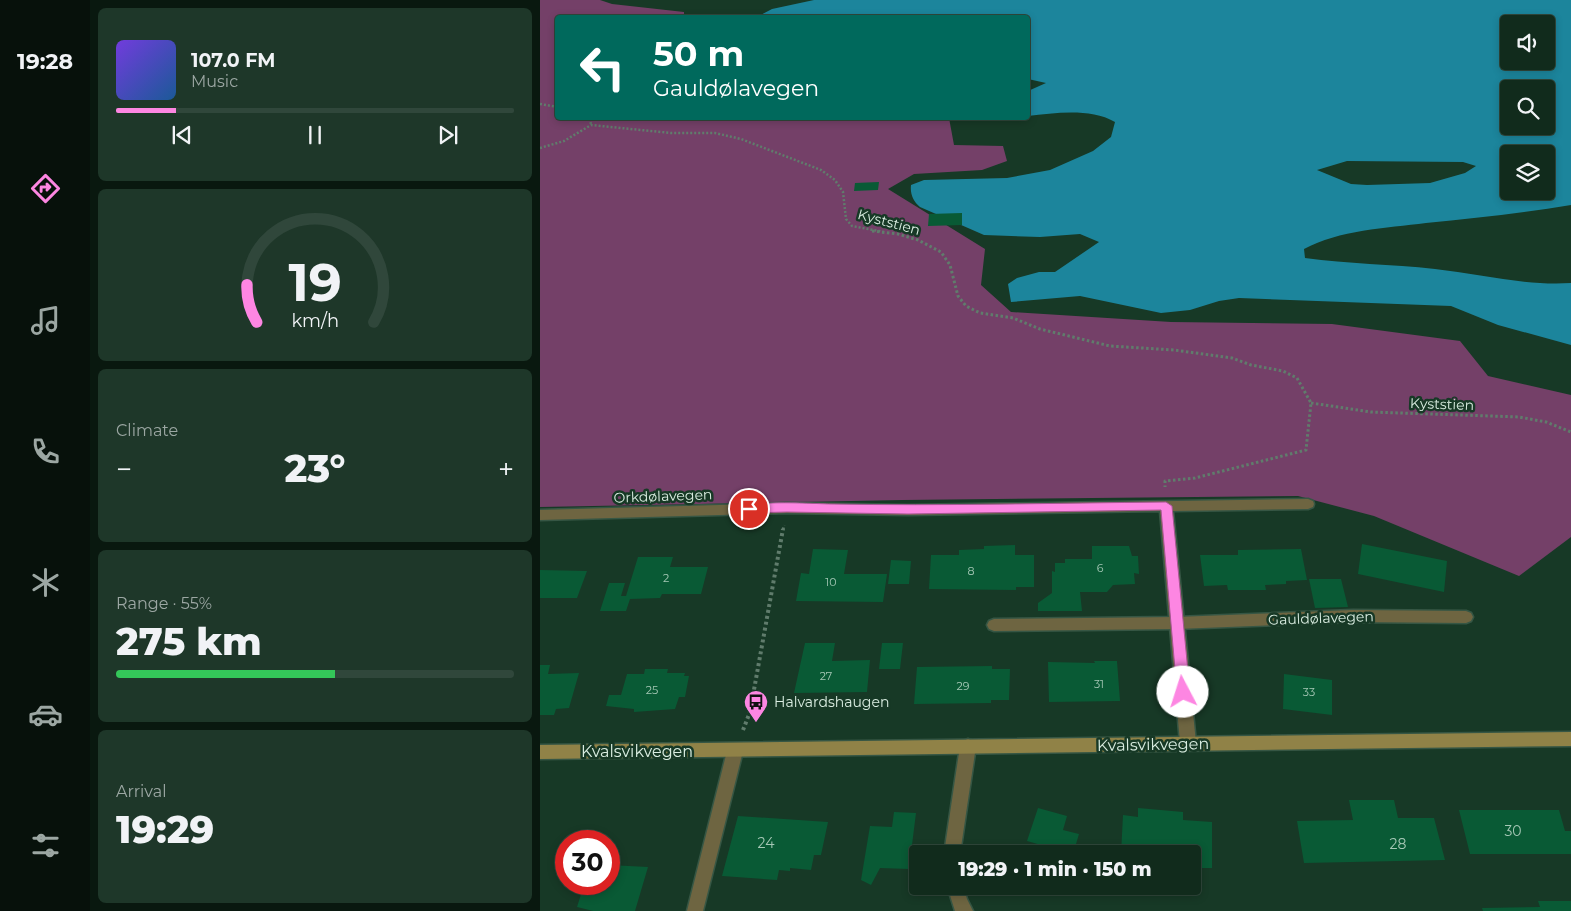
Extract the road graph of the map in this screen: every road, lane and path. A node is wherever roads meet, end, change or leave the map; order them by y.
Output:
1 (540, 104) edge
2 (555, 106) edge
3 (590, 120) edge
4 (591, 125) junction
5 (540, 148) edge
6 (1311, 403) junction
7 (1571, 432) edge
8 (1308, 504) dead end
9 (1166, 506) junction
10 (787, 508) junction
11 (540, 515) edge
12 (1466, 617) dead end
13 (1177, 623) junction
14 (994, 625) dead end
15 (1571, 739) edge
16 (1188, 743) junction
17 (968, 746) junction
18 (735, 751) junction
19 (540, 752) edge
20 (953, 845) edge
21 (957, 895) edge
22 (695, 911) edge
23 (965, 911) edge

1 - 2 path
3 - 4 path
4 - 5 path
4 - 6 path, Kyststien
6 - 7 path, Kyststien
6 - 9 path
8 - 9 street
9 - 10 street
9 - 13 street
10 - 11 street, Orkdølavegen
10 - 18 path
12 - 13 street, Gauldølavegen
13 - 14 street, Gauldølavegen
13 - 16 street
15 - 16 main road, Kvalsvikvegen
16 - 17 main road, Kvalsvikvegen
17 - 18 main road, Kvalsvikvegen
17 - 20 street
18 - 19 main road, Kvalsvikvegen
18 - 22 street
21 - 23 street

